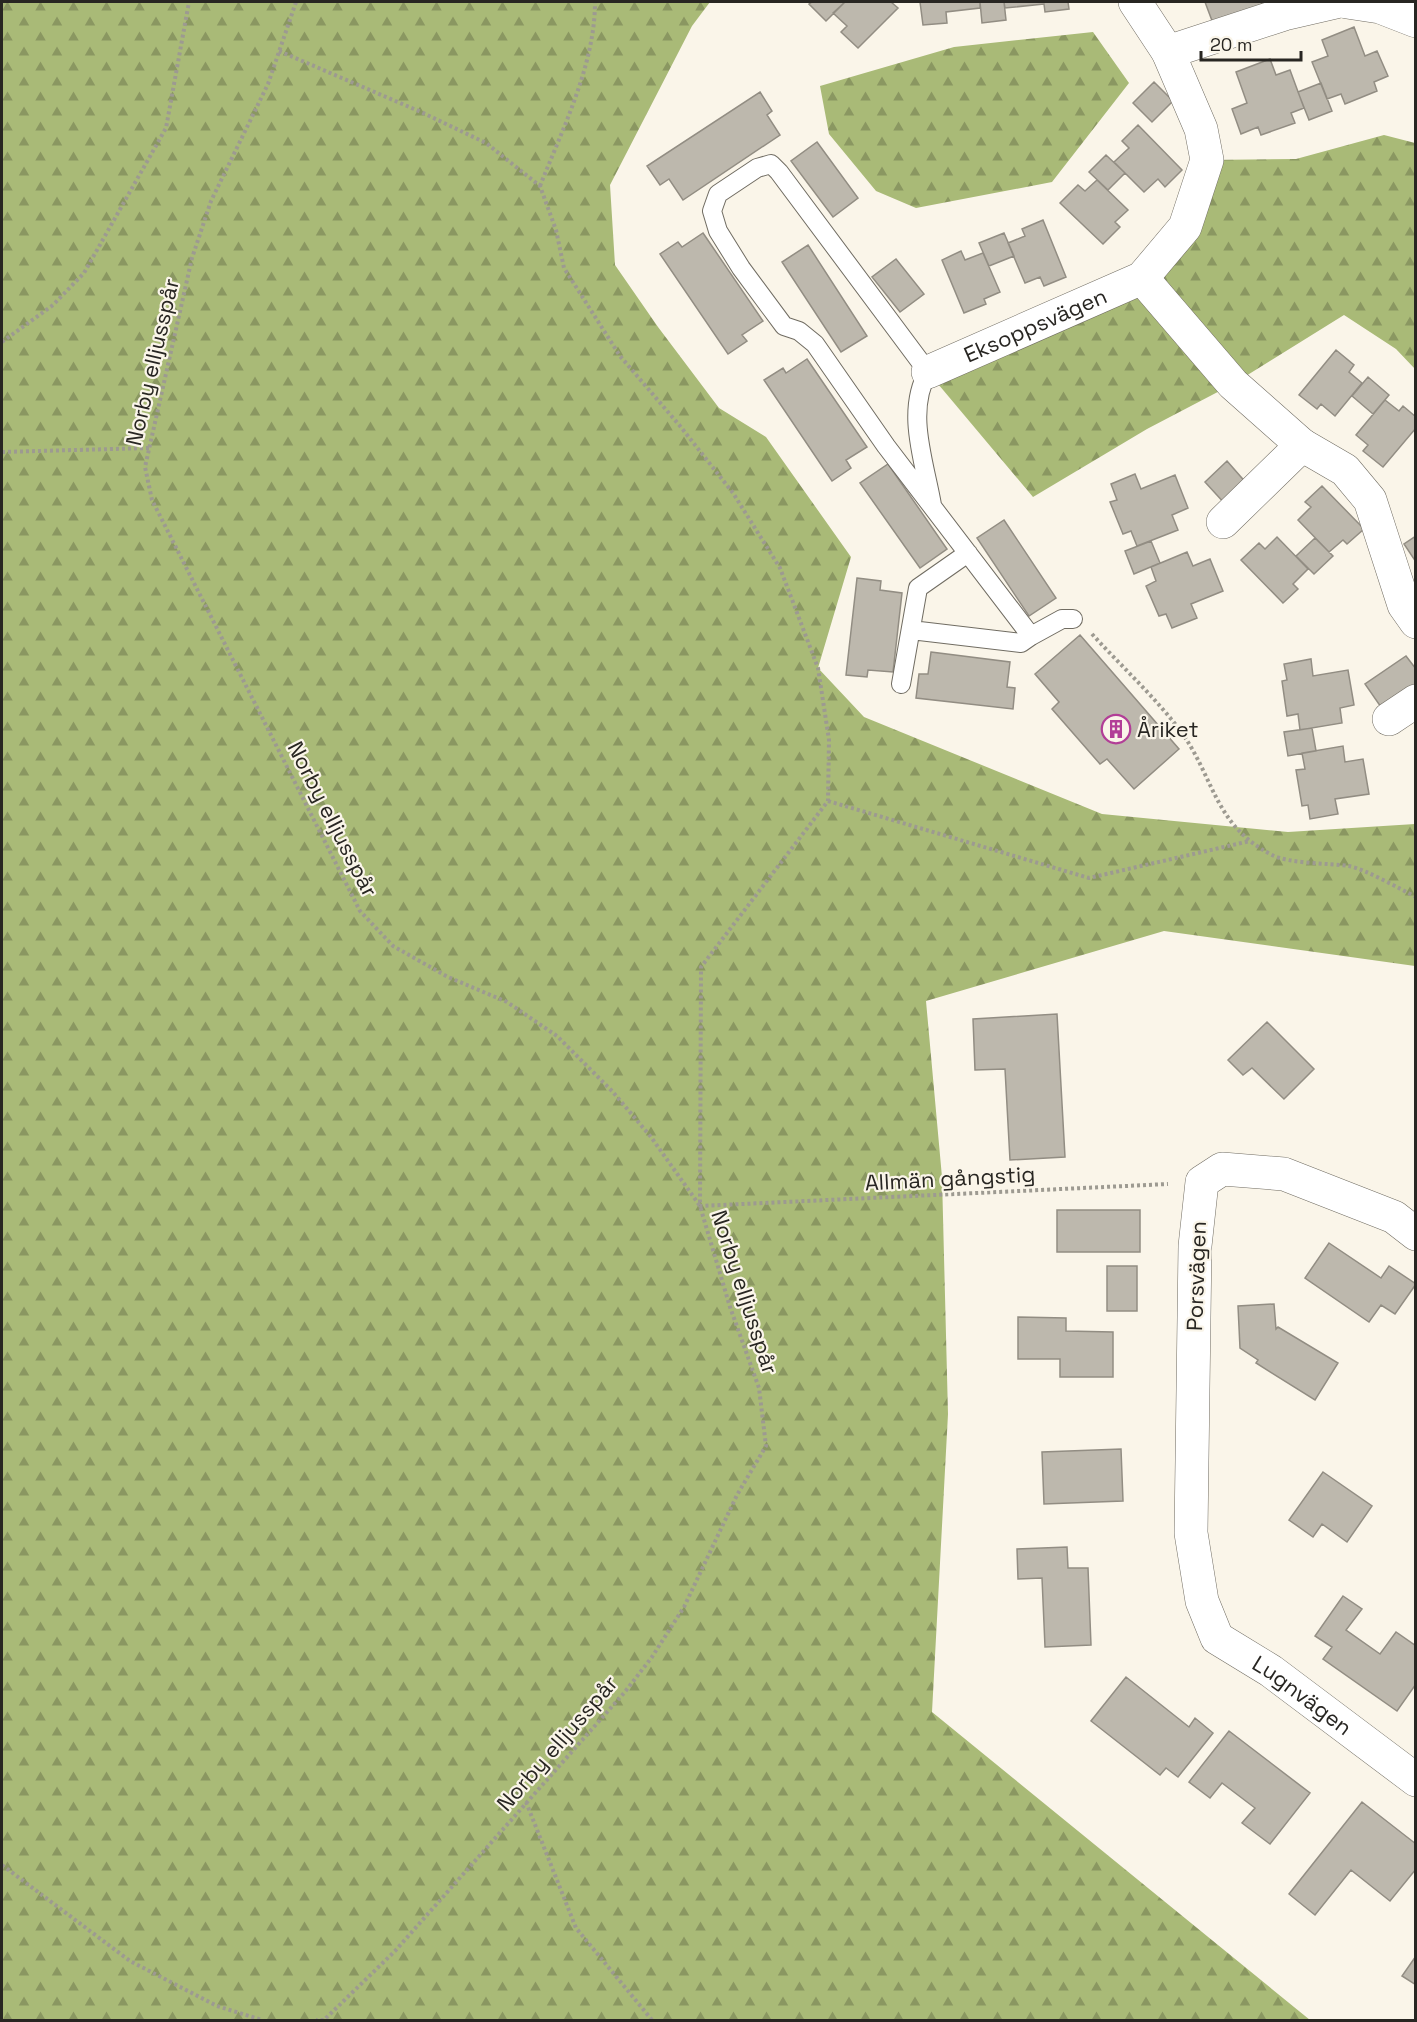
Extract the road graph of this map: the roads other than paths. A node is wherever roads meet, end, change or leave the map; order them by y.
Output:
1 (1135, 2) edge
2 (1336, 2) edge
3 (1347, 2) edge
4 (1282, 8) edge
5 (1416, 21) edge
6 (1168, 52) junction
7 (1142, 278) junction
8 (928, 372) junction
9 (1302, 445) junction
10 (932, 505) junction
11 (1223, 522) dead end
12 (968, 553) junction
13 (1073, 619) road end
14 (1416, 622) edge
15 (911, 630) junction
16 (1031, 636) junction
17 (901, 684) dead end
18 (1416, 701) edge
19 (1389, 719) dead end
20 (1416, 1234) edge
21 (1202, 1601) joint
22 (1416, 1780) edge

1 - 6 street, Eksoppsvägen
2 - 4 street
3 - 5 street
4 - 6 street
6 - 7 street, Eksoppsvägen
7 - 8 street, Eksoppsvägen
7 - 9 street
8 - 10 lane
8 - 10 lane
9 - 11 street
9 - 14 street
10 - 12 lane
12 - 15 lane
12 - 16 lane
13 - 16 lane
15 - 16 lane
15 - 17 lane
18 - 19 street
20 - 21 street, Porsvägen
21 - 22 street, Lugnvägen

